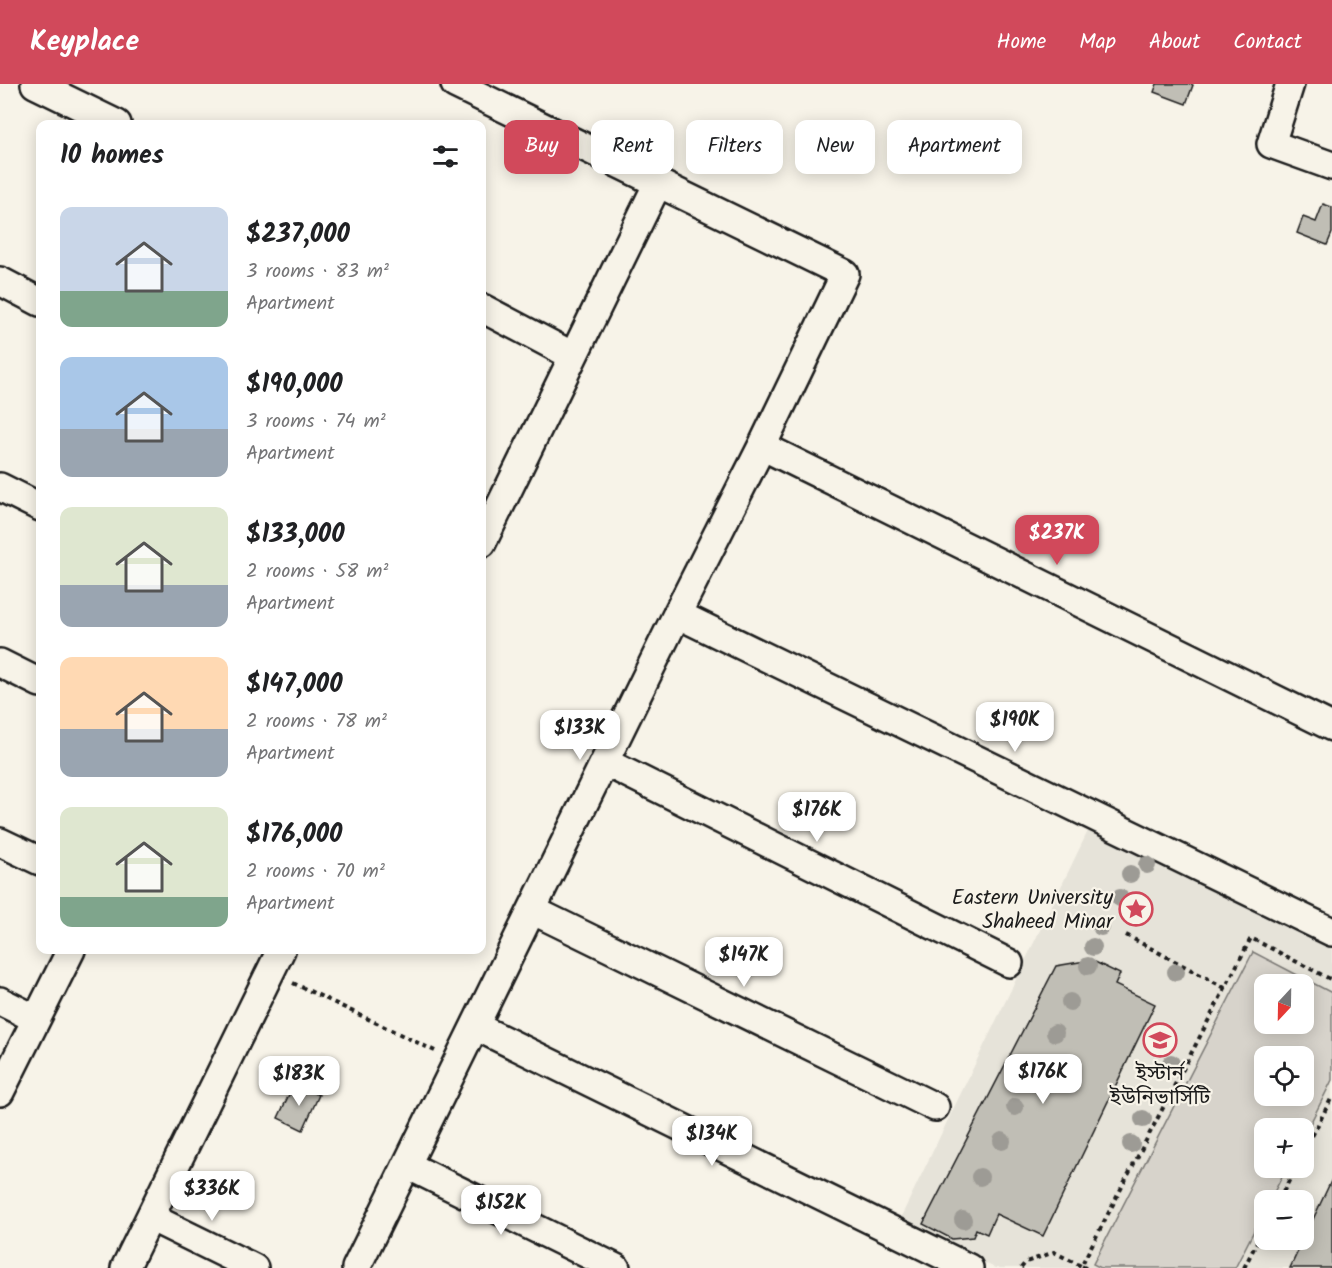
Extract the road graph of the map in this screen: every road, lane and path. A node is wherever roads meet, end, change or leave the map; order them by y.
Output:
1 (35, 84) edge
2 (455, 84) edge
3 (1290, 84) edge
4 (109, 120) edge
5 (1332, 166) edge
6 (658, 183) junction
7 (0, 281) edge
8 (36, 300) edge
9 (486, 310) edge
10 (573, 356) junction
11 (762, 446) junction
12 (0, 488) edge
13 (36, 505) edge
14 (486, 535) edge
15 (677, 614) junction
16 (0, 663) edge
17 (36, 681) edge
18 (1332, 727) edge
19 (605, 762) junction
20 (0, 842) edge
21 (36, 859) edge
22 (532, 910) junction
23 (1332, 932) edge
24 (1126, 935) dead end
25 (69, 954) edge
26 (276, 961) edge
27 (1010, 963) dead end
28 (1332, 980) edge
29 (1225, 988) junction
30 (0, 1001) edge
31 (36, 1019) junction
32 (475, 1026) junction
33 (458, 1061) junction
34 (0, 1092) edge
35 (1332, 1097) edge
36 (935, 1107) dead end
37 (1314, 1132) edge
38 (407, 1165) junction
39 (150, 1217) junction
40 (1254, 1248) edge
41 (1084, 1267) edge
42 (125, 1268) edge
43 (254, 1268) edge
44 (356, 1268) edge
45 (616, 1268) edge
46 (969, 1268) edge
47 (1021, 1268) edge
48 (1244, 1268) edge

1 - 4 street
2 - 6 street
3 - 5 street
6 - 10 street
6 - 11 street
7 - 8 street
9 - 10 street
10 - 14 street
11 - 15 street
11 - 18 street
12 - 13 street
15 - 19 street
15 - 23 street
16 - 17 street
19 - 22 street
19 - 27 street
20 - 21 street
22 - 32 street
22 - 36 street
24 - 29 path
25 - 31 street
26 - 33 path
26 - 39 street
28 - 29 path
29 - 41 path
30 - 31 street
31 - 34 street
32 - 33 street
32 - 46 street
33 - 38 street
35 - 37 path
38 - 44 street
38 - 45 street
39 - 42 street
39 - 43 street
40 - 48 path
41 - 47 path

